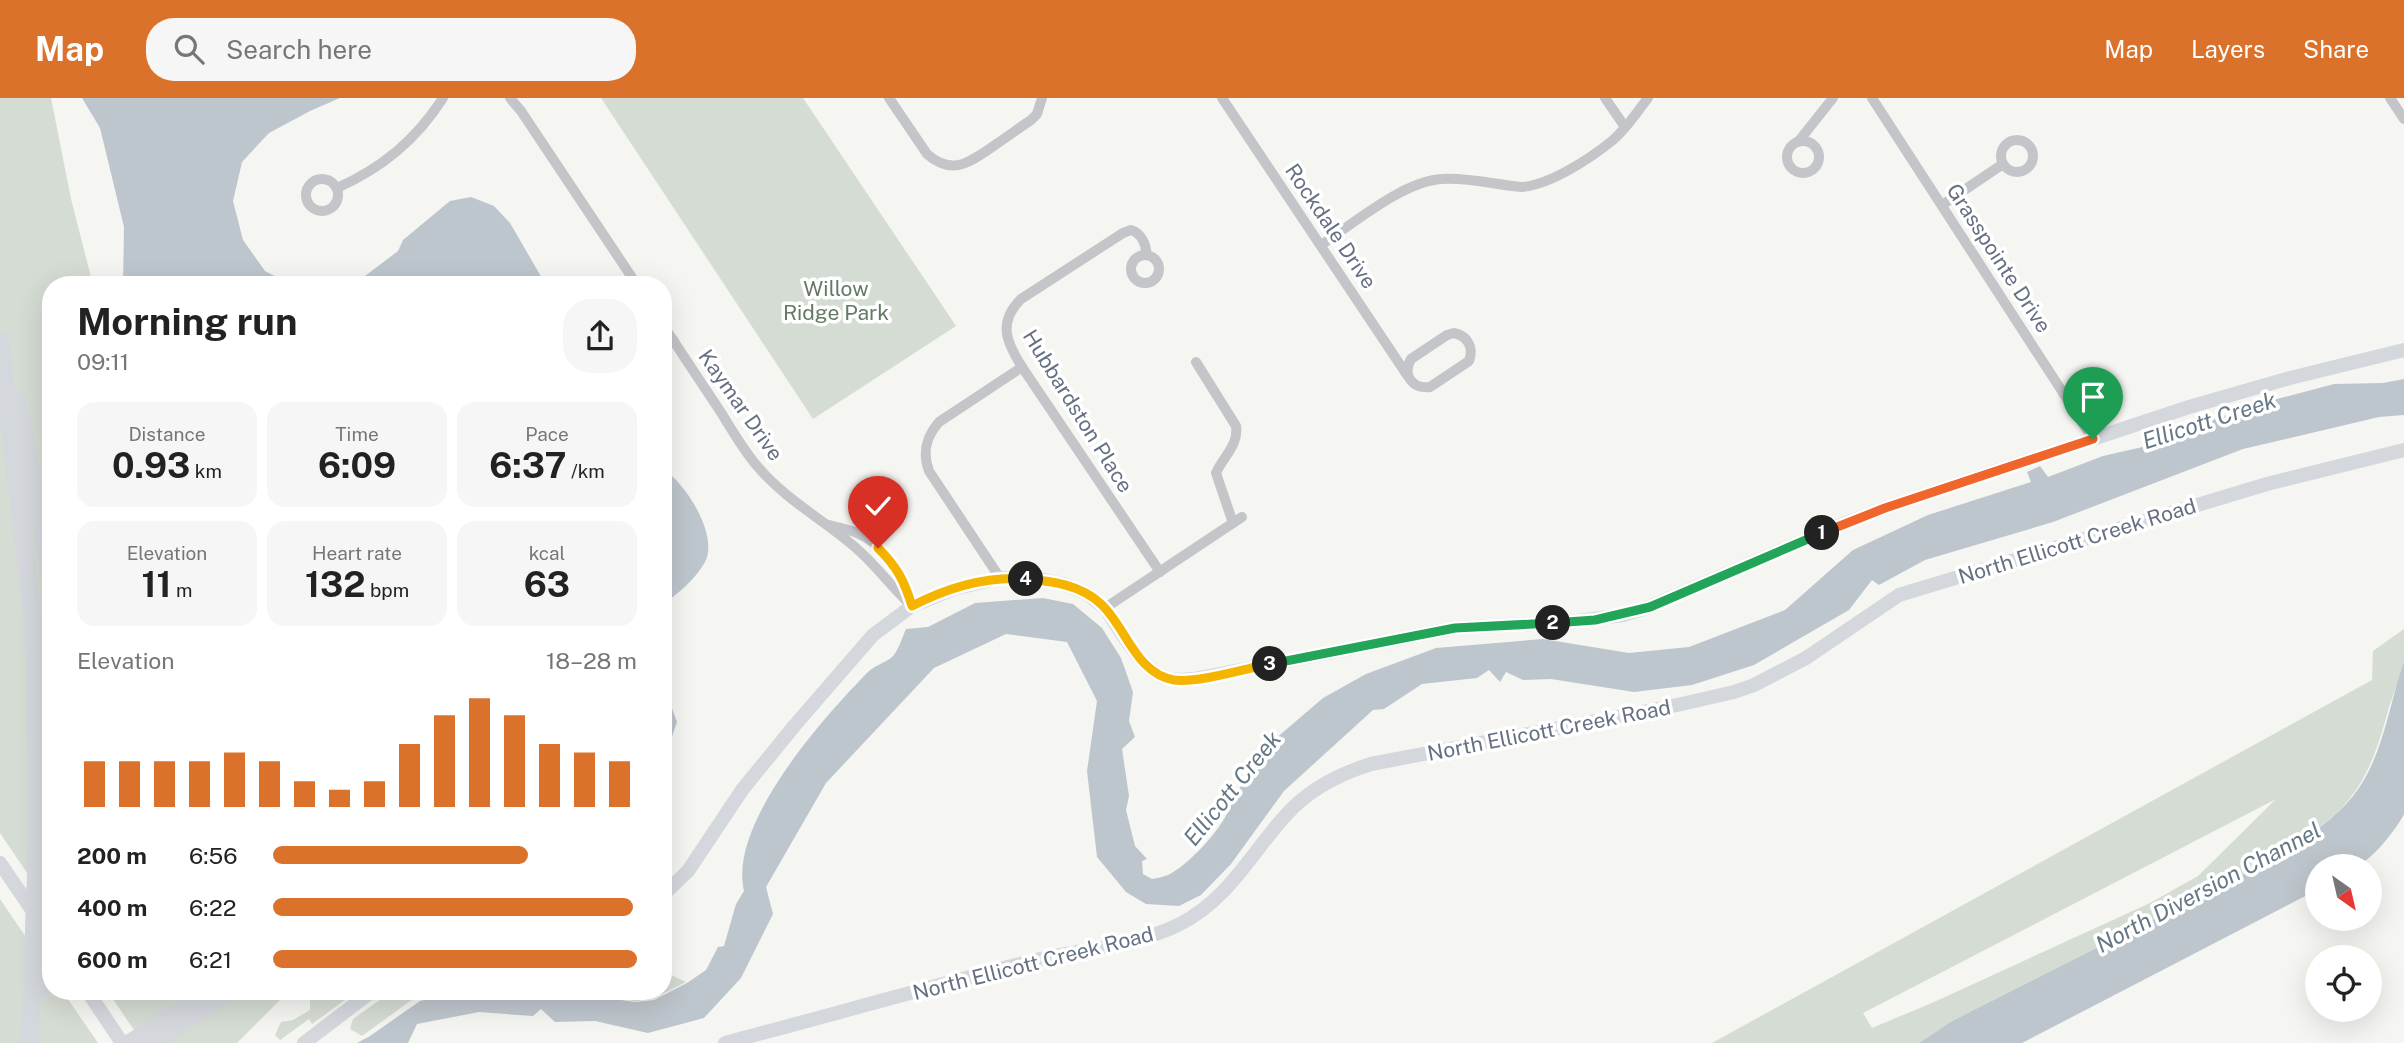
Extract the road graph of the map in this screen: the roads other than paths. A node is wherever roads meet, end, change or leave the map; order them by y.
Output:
1 (443, 98) edge
2 (510, 98) edge
3 (889, 98) edge
4 (1042, 98) edge
5 (1222, 98) edge
6 (1605, 98) edge
7 (1648, 98) edge
8 (1833, 98) edge
9 (1872, 98) edge
10 (2390, 98) edge
11 (2404, 119) edge
12 (1625, 127) junction
13 (1798, 142) dead end
14 (2003, 164) dead end
15 (337, 188) dead end
16 (1942, 205) junction
17 (1321, 245) junction
18 (1146, 255) dead end
19 (631, 276) edge
20 (672, 338) edge
21 (674, 341) joint
22 (0, 342) edge
23 (2404, 350) edge
24 (1196, 362) dead end
25 (1022, 367) junction
26 (1408, 376) junction
27 (2093, 439) junction
28 (2404, 450) edge
29 (1242, 517) dead end
30 (1233, 523) junction
31 (828, 525) junction
32 (42, 533) edge
33 (1160, 572) junction
34 (1000, 578) junction
35 (912, 606) junction
36 (1105, 608) junction
37 (0, 863) edge
38 (672, 886) edge
39 (42, 923) edge
40 (42, 958) edge
41 (39, 966) junction
42 (93, 1000) edge
43 (195, 1000) edge
44 (218, 1000) edge
45 (360, 1000) edge
46 (30, 1039) edge
47 (122, 1043) edge
48 (130, 1043) edge
49 (152, 1043) edge
50 (304, 1043) edge
51 (724, 1043) edge

1 - 15 street
2 - 19 street
3 - 4 street
5 - 17 street, Rockdale Drive
6 - 12 street
7 - 12 street
8 - 13 street
9 - 16 street, Grasspointe Drive
10 - 11 street
12 - 17 street
14 - 16 street
16 - 27 street, Grasspointe Drive
17 - 26 street, Rockdale Drive
18 - 25 street, Hubbardston Place
20 - 21 street, Kaymar Drive
21 - 31 street, Kaymar Drive
22 - 32 highway
22 - 41 highway
23 - 27 street
24 - 30 street
25 - 33 street, Hubbardston Place
25 - 34 street
26 - 26 street
27 - 36 street
28 - 51 street, North Ellicott Creek Road
29 - 30 street
30 - 33 street
31 - 35 street, Kaymar Drive
31 - 35 street, Kaymar Drive
33 - 36 street
34 - 35 street
34 - 36 street
35 - 38 street
37 - 39 street
40 - 41 highway
41 - 46 highway
42 - 47 street
43 - 48 highway
44 - 49 highway
45 - 50 street

